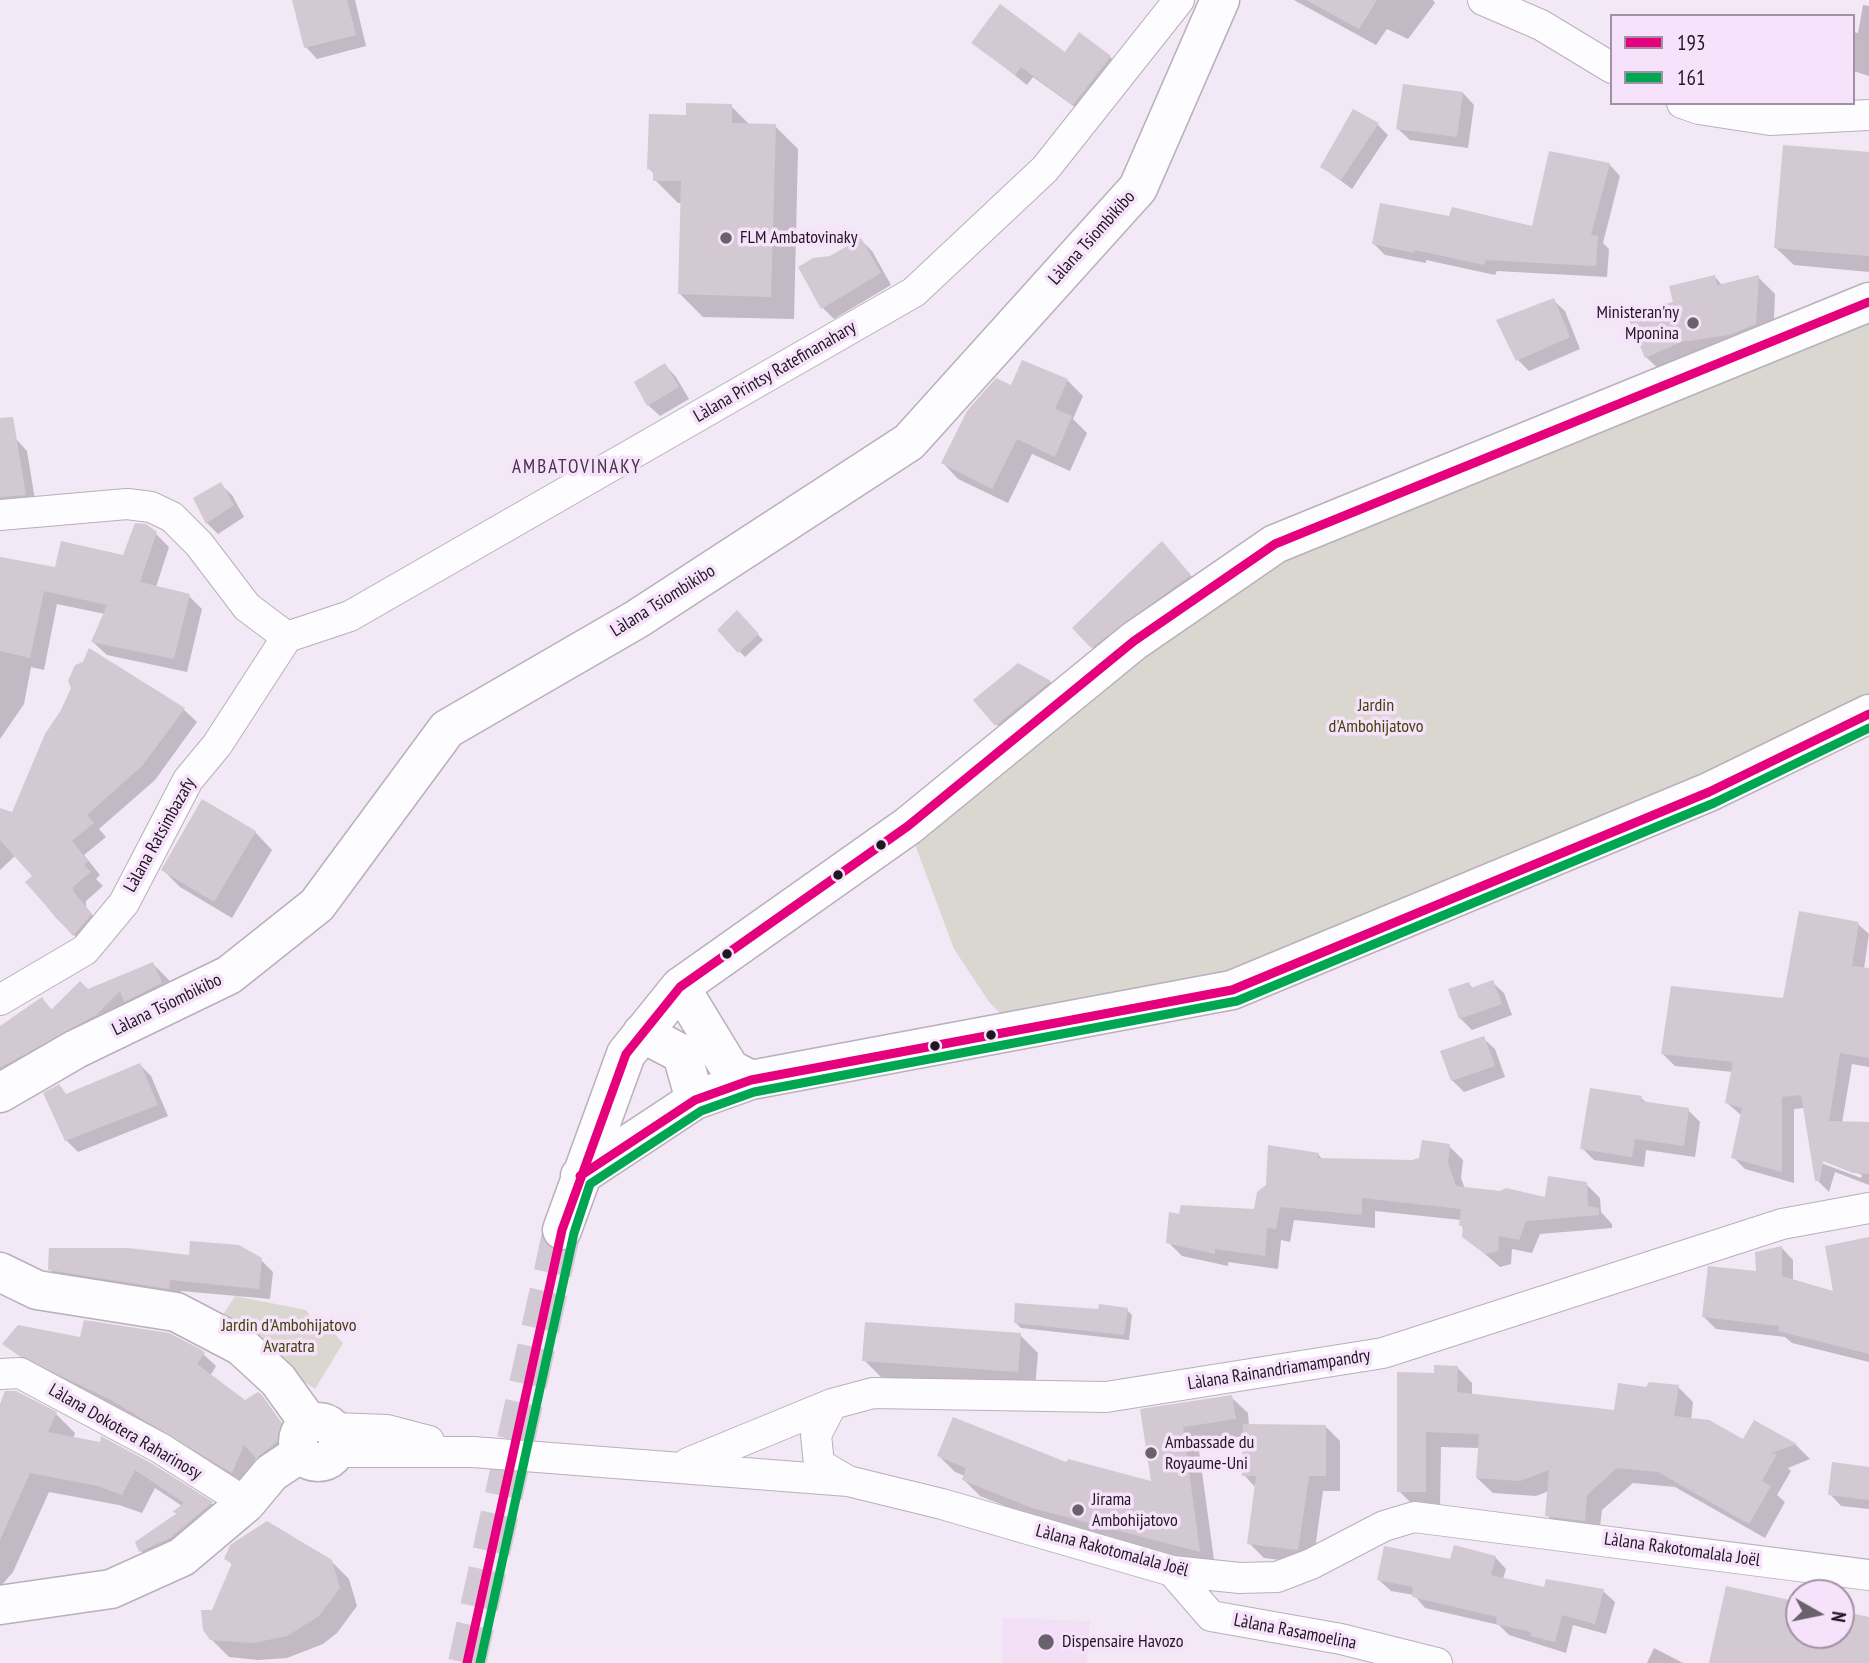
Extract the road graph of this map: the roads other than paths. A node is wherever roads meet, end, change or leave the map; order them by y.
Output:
1 (1179, 0) edge
2 (1220, 0) edge
3 (1483, 0) edge
4 (1610, 67) edge
5 (1688, 105) edge
6 (1869, 116) edge
7 (1869, 302) edge
8 (0, 515) edge
9 (288, 637) junction
10 (1869, 714) edge
11 (680, 987) junction
12 (0, 1000) edge
13 (642, 1033) junction
14 (751, 1080) junction
15 (0, 1093) edge
16 (695, 1100) junction
17 (580, 1176) junction
18 (1869, 1208) edge
19 (562, 1230) tunnel mouth
20 (0, 1272) edge
21 (0, 1374) edge
22 (832, 1404) junction
23 (320, 1439) junction
24 (681, 1466) junction
25 (848, 1481) junction
26 (246, 1503) junction
27 (1172, 1571) junction
28 (1869, 1575) edge
29 (0, 1605) edge
30 (1437, 1663) edge

1 - 9 street, Làlana Printsy Ratefinanahary
2 - 15 main road, Làlana Tsiombikibo
3 - 4 street
5 - 6 street
7 - 11 main road
8 - 9 street
9 - 12 street, Làlana Ratsimbazafy
10 - 14 main road
11 - 13 main road
11 - 14 main road
13 - 16 main road
13 - 17 main road
14 - 16 main road
16 - 17 main road
17 - 19 main road
18 - 22 street, Làlana Rainandriamampandry
20 - 23 main road
21 - 26 street, Làlana Dokotera Raharinosy
22 - 24 street, Làlana Rainandriamampandry
22 - 25 street
23 - 24 street, Làlana Rakotomalala Joël
23 - 26 main road
24 - 25 street, Làlana Rakotomalala Joël
25 - 27 street, Làlana Rakotomalala Joël
26 - 29 main road
27 - 28 street, Làlana Rakotomalala Joël
27 - 30 street, Làlana Rasamoelina

